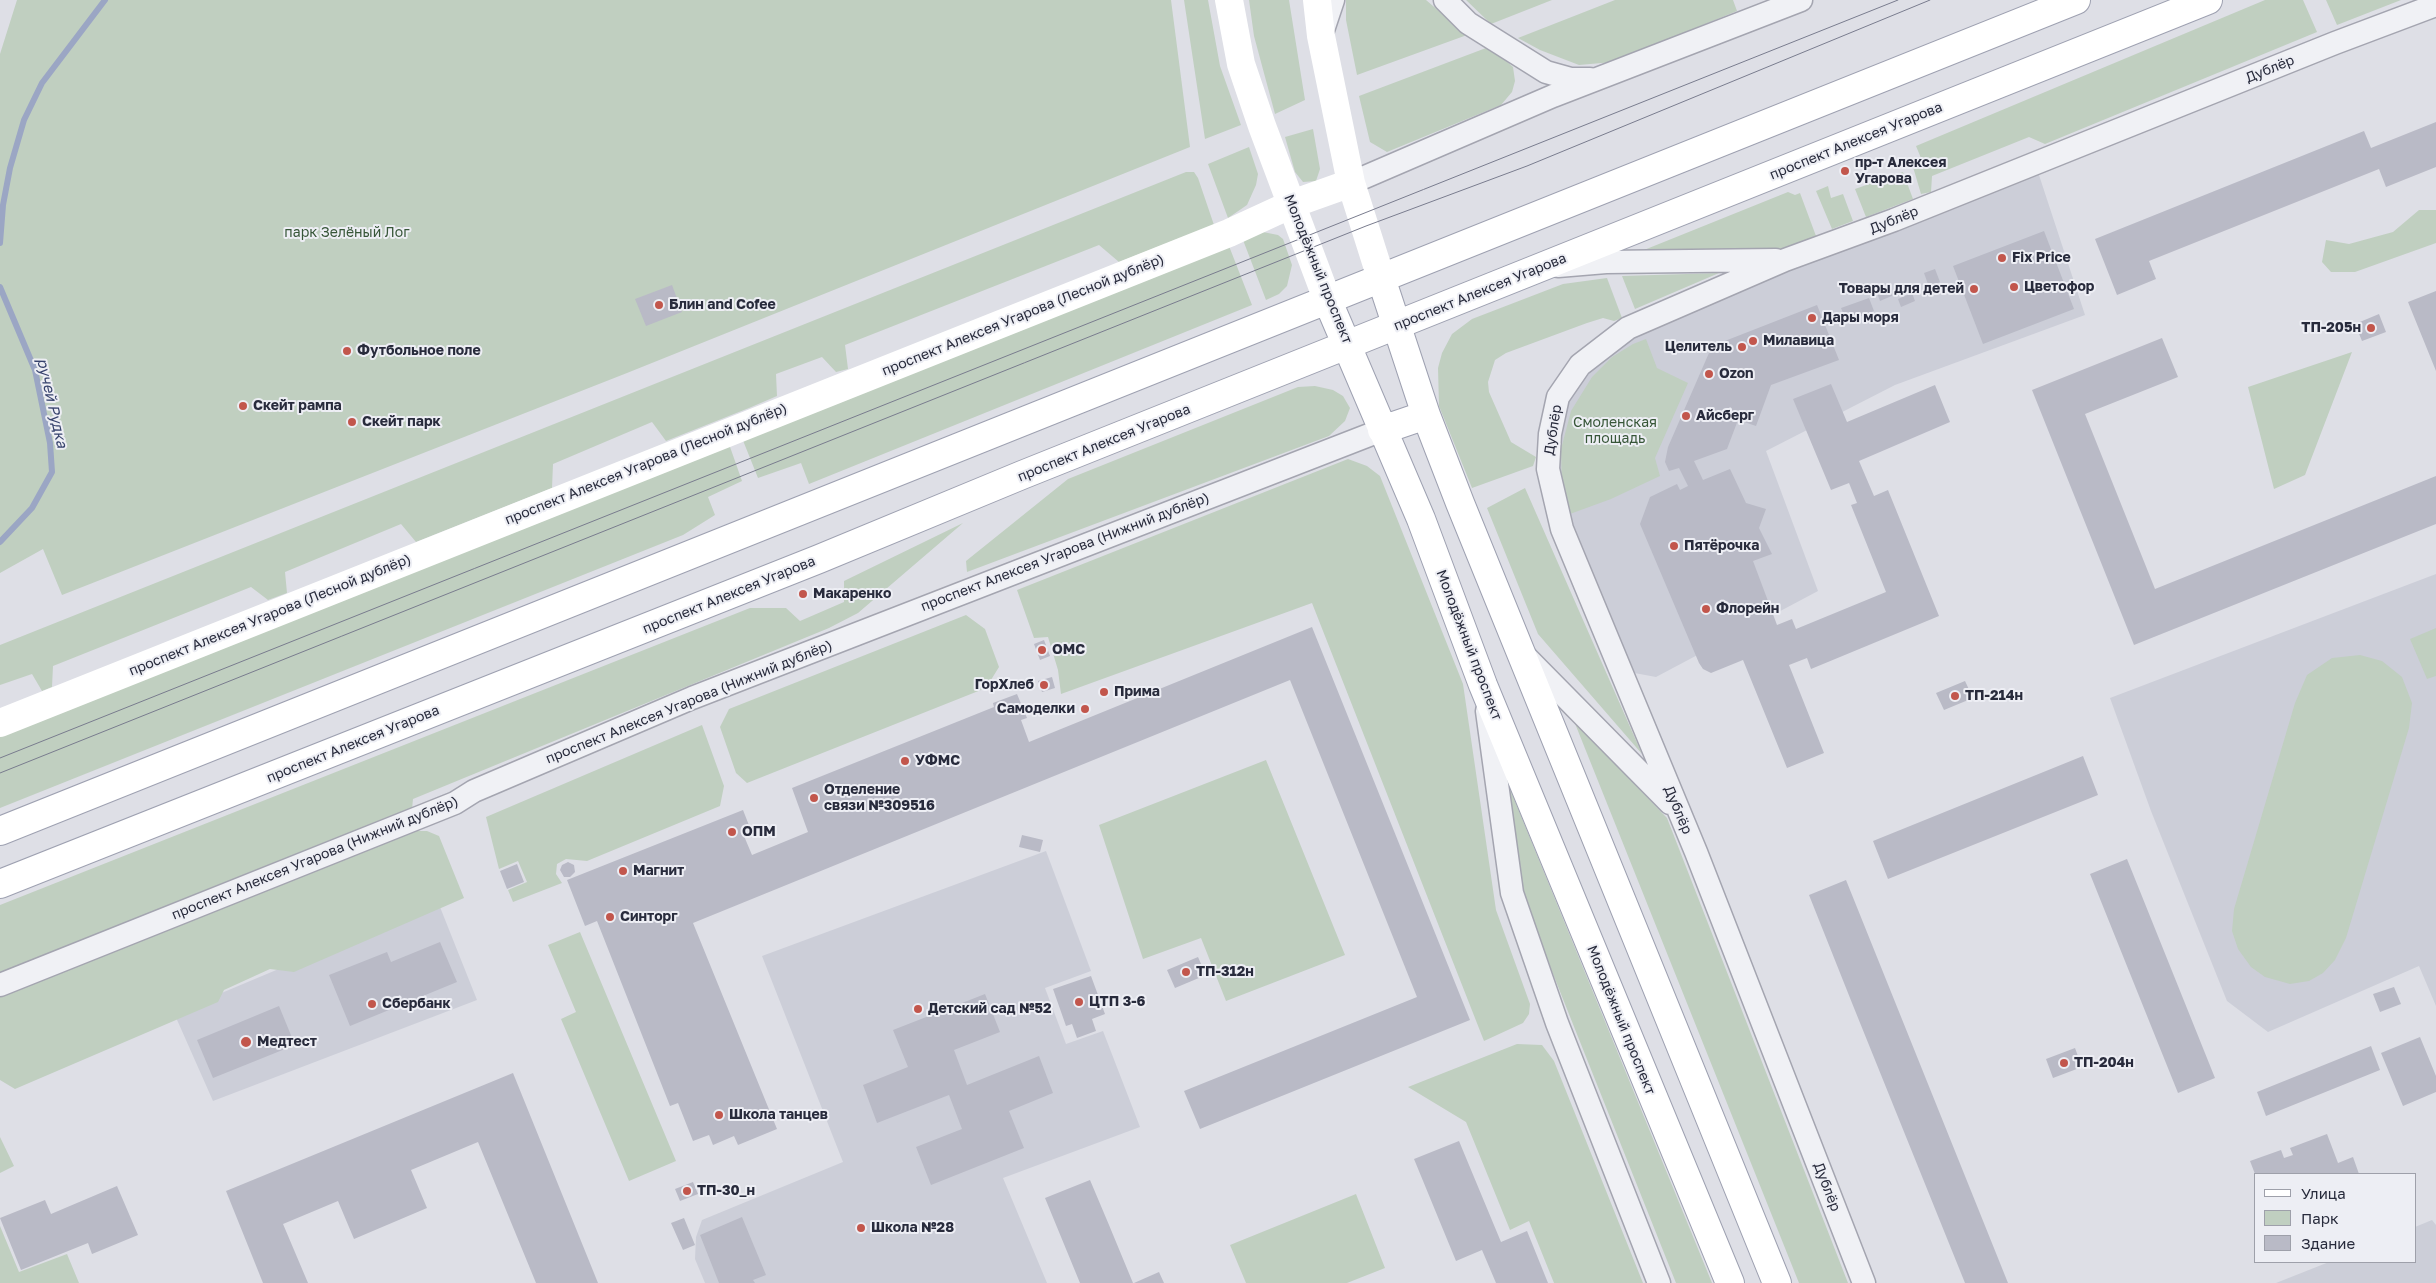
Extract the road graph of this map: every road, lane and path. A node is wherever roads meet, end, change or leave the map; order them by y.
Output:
1 (1229, 0) edge
2 (1317, 0) edge
3 (1333, 0) edge
4 (1445, 0) edge
5 (1801, 0) edge
6 (2076, 0) edge
7 (2208, 0) edge
8 (2436, 5) edge
9 (1321, 36) junction
10 (1596, 80) junction
11 (1351, 183) junction
12 (1292, 204) junction
13 (1785, 260) junction
14 (1540, 267) junction
15 (1381, 278) junction
16 (1327, 299) junction
17 (1397, 326) junction
18 (1348, 345) junction
19 (1426, 415) junction
20 (1382, 430) junction
21 (1522, 652) junction
22 (1483, 685) junction
23 (0, 723) edge
24 (1678, 811) junction
25 (0, 831) edge
26 (0, 884) edge
27 (0, 985) edge
28 (1659, 1283) edge
29 (1730, 1283) edge
30 (1778, 1283) edge
31 (1864, 1283) edge

1 - 12 main road, Молодёжный проспект
2 - 9 main road
3 - 9 street
4 - 10 street
5 - 10 street
6 - 15 main road
7 - 14 main road, проспект Алексея Угарова
8 - 13 street, Дублёр
9 - 11 main road
10 - 11 street
11 - 12 main road, проспект Алексея Угарова (Лесной дублёр)
11 - 15 main road
12 - 16 main road, Молодёжный проспект
12 - 23 main road, проспект Алексея Угарова (Лесной дублёр)
13 - 14 street
13 - 24 street, Дублёр
14 - 17 main road, проспект Алексея Угарова
15 - 16 main road
15 - 17 main road
16 - 18 main road, Молодёжный проспект
16 - 25 main road
17 - 18 main road, проспект Алексея Угарова
17 - 19 main road
18 - 20 main road, Молодёжный проспект
18 - 26 main road, проспект Алексея Угарова
19 - 20 main road
19 - 21 main road
20 - 22 main road, Молодёжный проспект
20 - 27 street, проспект Алексея Угарова (Нижний дублёр)
21 - 24 street
21 - 30 main road
22 - 28 street
22 - 29 main road, Молодёжный проспект
24 - 31 street, Дублёр

